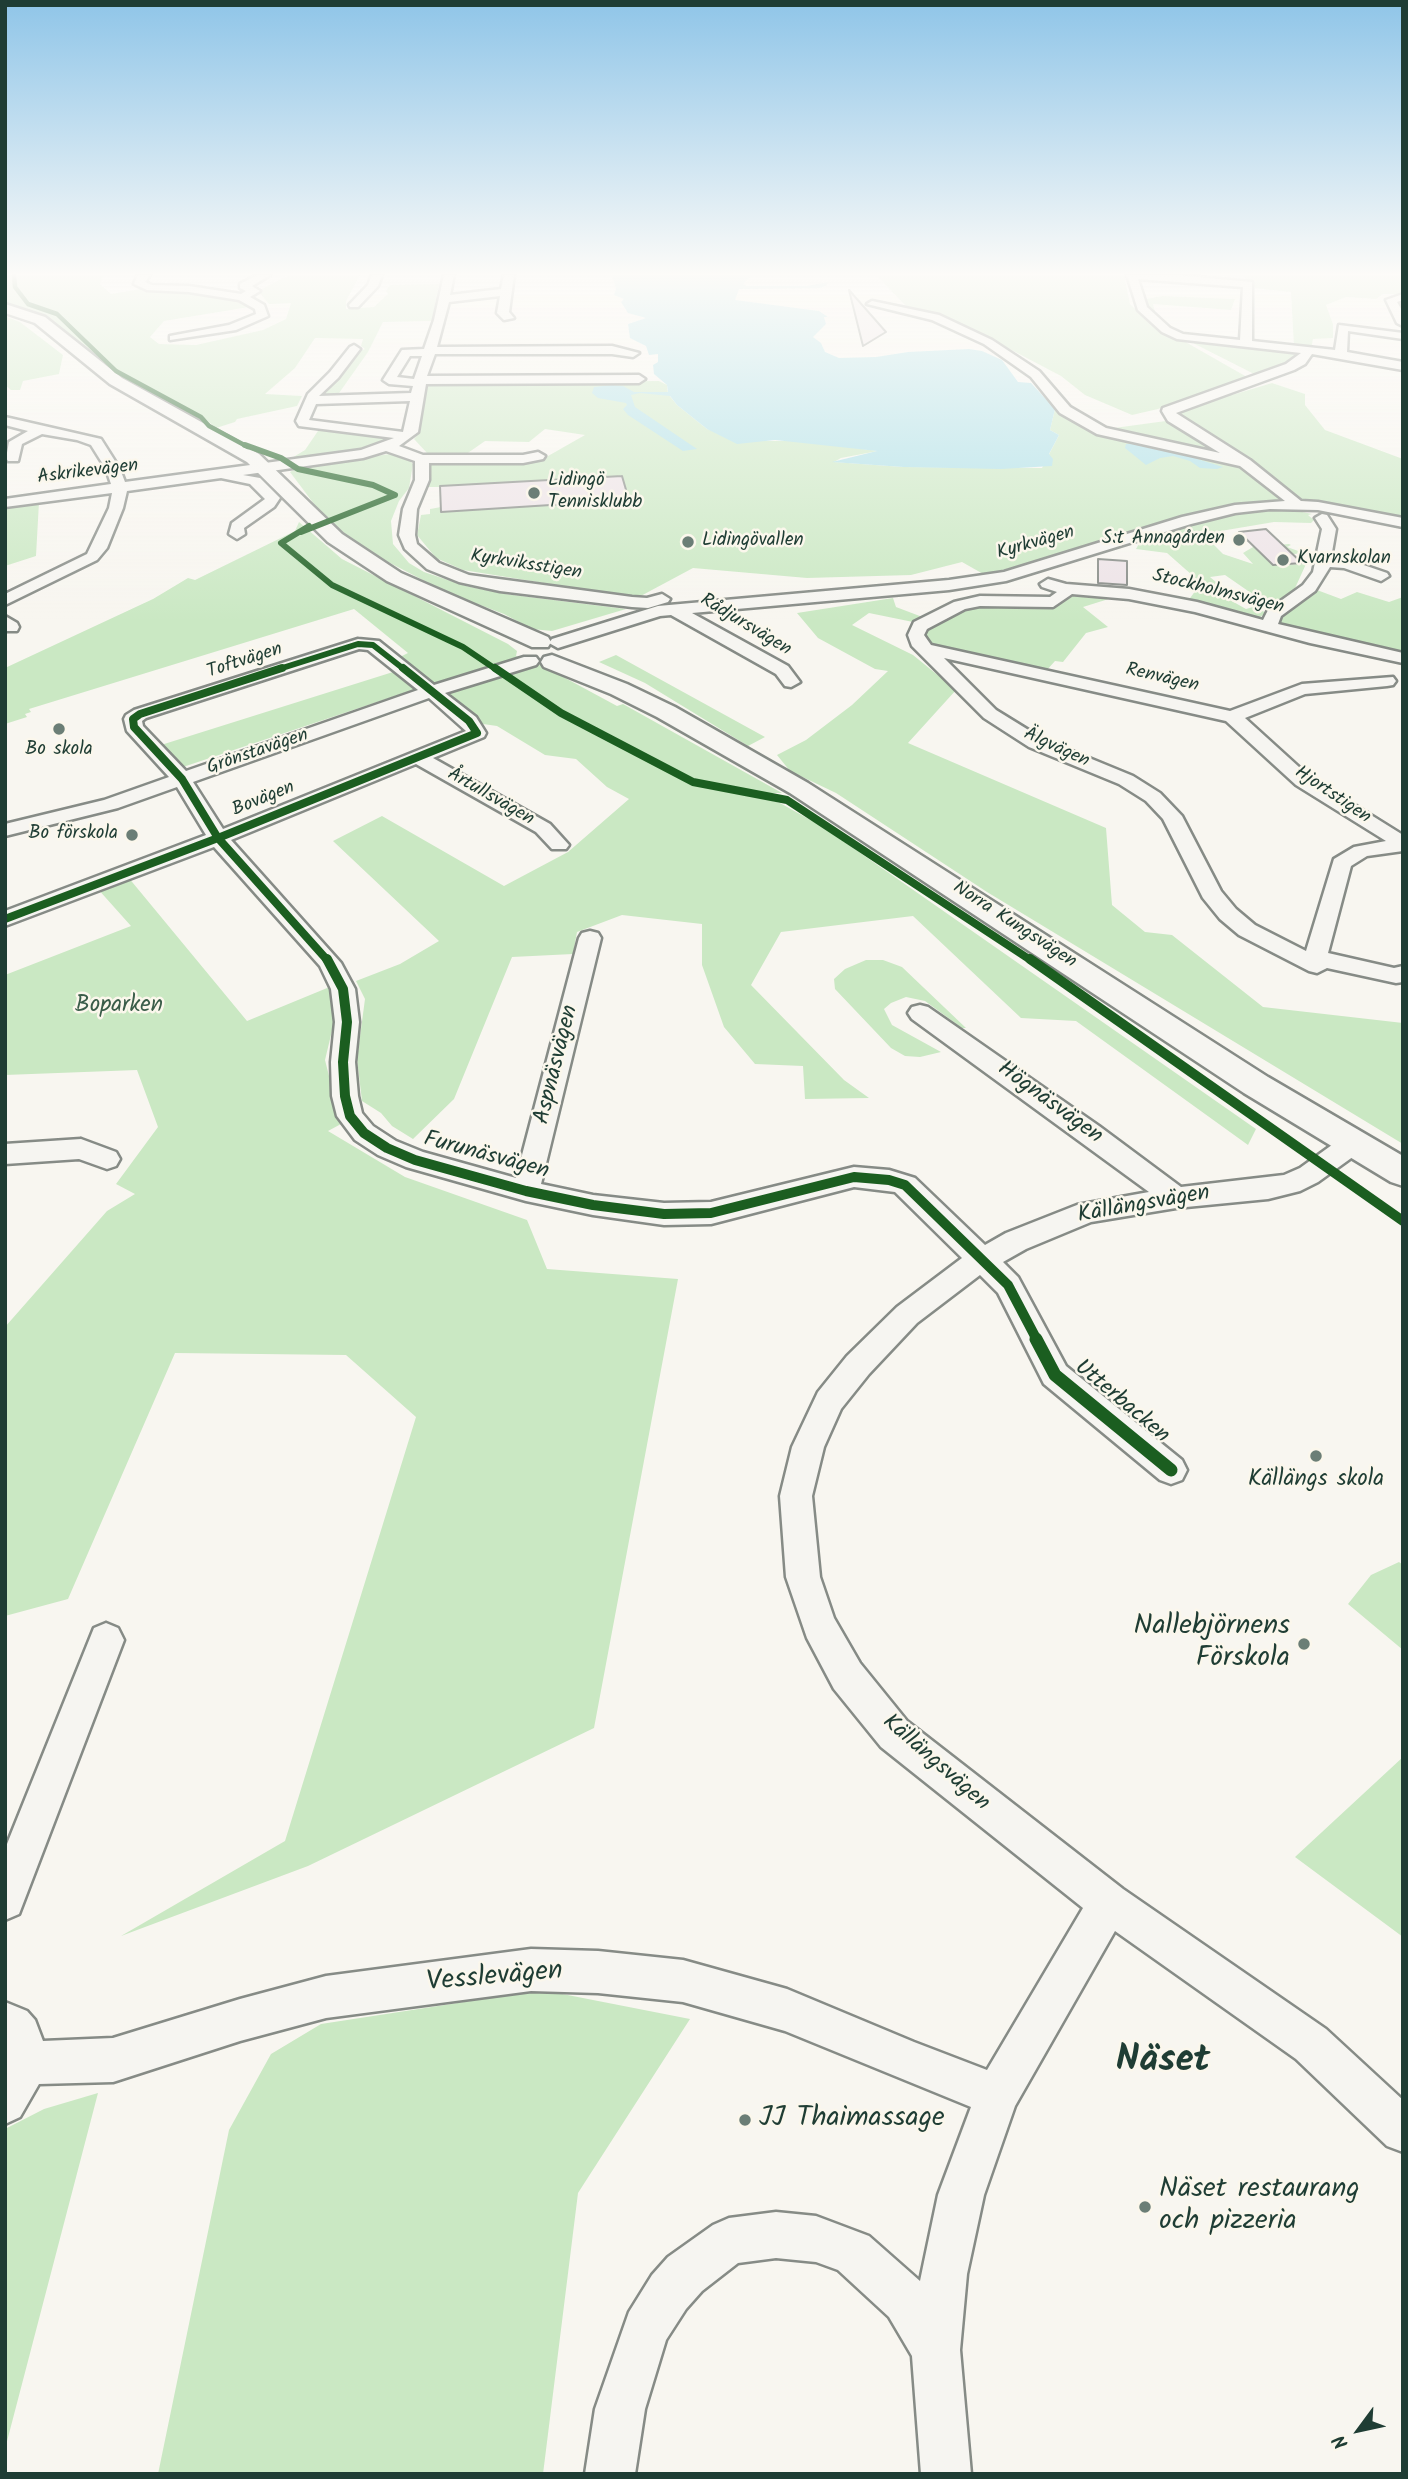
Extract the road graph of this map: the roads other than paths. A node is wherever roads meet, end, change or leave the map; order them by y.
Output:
1 (134, 391) edge
2 (317, 391) edge
3 (418, 391) edge
4 (1047, 391) edge
5 (1224, 391) edge
6 (346, 396) junction
7 (416, 397) junction
8 (313, 400) junction
9 (340, 419) junction
10 (5, 421) edge
11 (1128, 423) dead end
12 (1094, 427) junction
13 (40, 430) junction
14 (408, 436) junction
15 (388, 447) junction
16 (538, 456) dead end
17 (13, 458) dead end
18 (422, 459) junction
19 (1245, 463) junction
20 (264, 467) junction
21 (220, 474) junction
22 (177, 480) junction
23 (120, 489) junction
24 (172, 496) dead end
25 (5, 503) edge
26 (1296, 505) junction
27 (1322, 518) dead end
28 (1403, 523) edge
29 (237, 534) dead end
30 (1324, 562) junction
31 (1024, 571) junction
32 (1381, 576) dead end
33 (712, 589) dead end
34 (1065, 589) junction
35 (684, 593) dead end
36 (5, 600) edge
37 (720, 604) junction
38 (675, 610) junction
39 (1269, 626) junction
40 (925, 649) junction
41 (1374, 653) junction
42 (541, 654) junction
43 (1403, 658) edge
44 (1387, 681) junction
45 (791, 682) dead end
46 (432, 691) junction
47 (1403, 697) edge
48 (1232, 717) junction
49 (417, 757) junction
50 (182, 779) junction
51 (5, 830) edge
52 (218, 838) junction
53 (559, 845) dead end
54 (1402, 845) edge
55 (5, 919) edge
56 (590, 938) dead end
57 (1317, 962) junction
58 (1403, 973) edge
59 (920, 1013) dead end
60 (1352, 1144) junction
61 (5, 1154) edge
62 (107, 1159) dead end
63 (1403, 1173) edge
64 (526, 1191) junction
65 (1176, 1198) junction
66 (982, 1259) junction
67 (1171, 1470) dead end
68 (106, 1640) dead end
69 (5, 1900) edge
70 (1109, 1902) junction
71 (5, 2023) edge
72 (24, 2063) junction
73 (997, 2095) junction
74 (5, 2102) edge
75 (1403, 2130) edge
76 (936, 2350) junction
77 (610, 2474) edge
78 (946, 2474) edge

1 - 20 main road, Norra Kungsvägen
2 - 8 street
3 - 7 street
4 - 12 street
5 - 19 street
6 - 7 street
6 - 8 street
6 - 9 street
7 - 14 street
8 - 9 street
9 - 14 street
10 - 13 street
11 - 12 street
12 - 19 street
13 - 17 street
13 - 23 street
14 - 15 street, Askrikevägen
15 - 18 street
15 - 20 street, Askrikevägen
16 - 18 street
18 - 35 street, Kyrkviksstigen
19 - 26 street
20 - 21 street, Askrikevägen
20 - 42 main road, Norra Kungsvägen
21 - 22 street, Askrikevägen
21 - 29 street
22 - 23 street, Askrikevägen
22 - 24 street
23 - 25 street, Askrikevägen
23 - 36 street
26 - 28 street, Kyrkvägen
26 - 31 street, Kyrkvägen
27 - 30 street
30 - 32 street
30 - 39 street
31 - 34 street, Stockholmsvägen
31 - 37 street, Kyrkvägen
33 - 37 street
34 - 39 street, Stockholmsvägen
34 - 40 street
37 - 38 street, Kyrkvägen
38 - 42 street, Kyrkvägen
38 - 45 street, Rådjursvägen
39 - 41 street, Stockholmsvägen
40 - 48 street, Renvägen
40 - 57 street, Älgvägen
41 - 43 street, Stockholmsvägen
41 - 44 street
42 - 46 street, Grönstavägen
42 - 60 main road, Norra Kungsvägen
44 - 47 street
44 - 48 street
46 - 49 street, Bovägen
46 - 50 street, Grönstavägen
46 - 50 street, Toftvägen
48 - 54 street, Hjortstigen
49 - 52 street, Bovägen
49 - 53 street, Årtullsvägen
50 - 51 street, Grönstavägen
50 - 52 street, Furunäsvägen
52 - 55 street, Bovägen
52 - 64 street, Furunäsvägen
54 - 57 street
56 - 64 street, Aspnäsvägen
57 - 58 street, Älgvägen
59 - 65 street, Högnäsvägen
60 - 63 main road, Norra Kungsvägen
60 - 65 street, Källängsvägen
61 - 62 street
64 - 66 street, Furunäsvägen
65 - 66 street, Källängsvägen
66 - 67 street, Utterbacken
66 - 70 street, Källängsvägen
68 - 69 street
70 - 73 street
70 - 75 street, Källängsvägen
71 - 72 street
72 - 73 street, Vesslevägen
72 - 74 street
73 - 76 street
76 - 77 street
76 - 78 street

